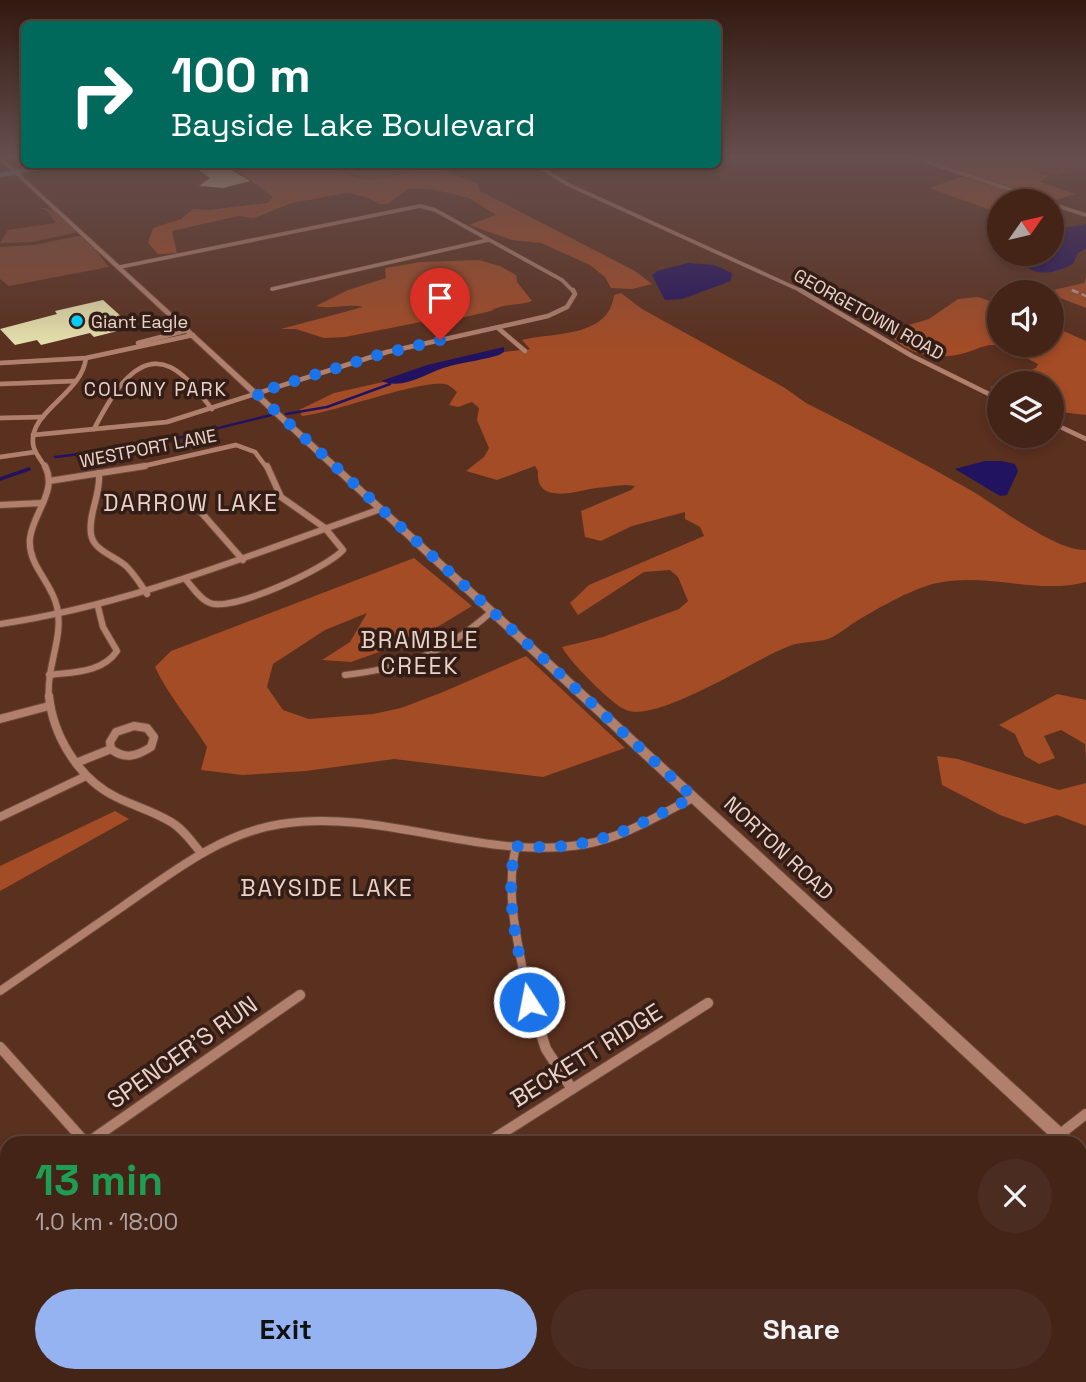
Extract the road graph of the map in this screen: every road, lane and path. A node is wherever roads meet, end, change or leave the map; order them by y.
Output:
1 (67, 219) edge
2 (347, 219) edge
3 (450, 219) edge
4 (646, 219) edge
5 (488, 240) junction
6 (120, 267) junction
7 (272, 289) dead end
8 (498, 328) junction
9 (190, 332) junction
10 (525, 351) dead end
11 (86, 358) junction
12 (0, 362) edge
13 (76, 381) junction
14 (0, 384) edge
15 (256, 393) junction
16 (987, 393) edge
17 (212, 409) junction
18 (43, 417) junction
19 (0, 418) edge
20 (94, 429) junction
21 (1064, 429) edge
22 (33, 435) junction
23 (1086, 439) edge
24 (35, 452) junction
25 (0, 457) edge
26 (99, 473) junction
27 (49, 481) junction
28 (42, 503) junction
29 (0, 505) edge
30 (381, 509) junction
31 (199, 510) dead end
32 (323, 528) junction
33 (243, 560) junction
34 (187, 580) junction
35 (147, 594) junction
36 (98, 607) junction
37 (491, 612) junction
38 (58, 615) junction
39 (0, 624) edge
40 (49, 675) junction
41 (345, 675) dead end
42 (49, 706) junction
43 (0, 719) edge
44 (111, 749) junction
45 (76, 763) junction
46 (86, 776) junction
47 (693, 797) junction
48 (0, 817) edge
49 (516, 846) junction
50 (201, 853) junction
51 (0, 992) edge
52 (300, 995) dead end
53 (708, 1003) dead end
54 (0, 1047) edge
55 (572, 1089) junction
56 (1086, 1114) edge
57 (81, 1136) edge
58 (97, 1136) edge
59 (498, 1136) edge
60 (1060, 1136) edge
61 (1066, 1136) edge

1 - 6 street, NORTON ROAD
2 - 6 street
3 - 5 street
4 - 16 street, GEORGETOWN ROAD
5 - 7 street
5 - 8 street
6 - 9 street, NORTON ROAD
8 - 10 street
8 - 15 street
9 - 11 street
9 - 15 street, NORTON ROAD
11 - 12 street
11 - 13 street
13 - 14 street
13 - 18 street
15 - 17 street
15 - 30 street, NORTON ROAD
17 - 20 street
17 - 20 street
18 - 19 street
18 - 22 street
20 - 22 street
21 - 23 street
22 - 24 street
24 - 25 street
24 - 27 street
26 - 27 street, WESTPORT LANE
26 - 32 street, WESTPORT LANE
26 - 35 street
27 - 28 street
28 - 29 street
28 - 38 street
30 - 32 street
30 - 37 street, NORTON ROAD
31 - 33 street
32 - 33 street
32 - 34 street
33 - 34 street
34 - 35 street
35 - 36 street
36 - 38 street
36 - 40 street
37 - 41 street
37 - 47 street, NORTON ROAD
38 - 39 street
38 - 40 street
40 - 42 street
42 - 43 street
42 - 45 street
44 - 44 street
44 - 45 street
45 - 46 street
46 - 48 street
46 - 50 street
47 - 49 street
47 - 60 street, NORTON ROAD
49 - 50 street
49 - 55 street
50 - 51 street
52 - 58 street, SPENCER'S RUN
53 - 55 street, BECKETT RIDGE
54 - 57 street
55 - 59 street, BECKETT RIDGE
56 - 61 street

